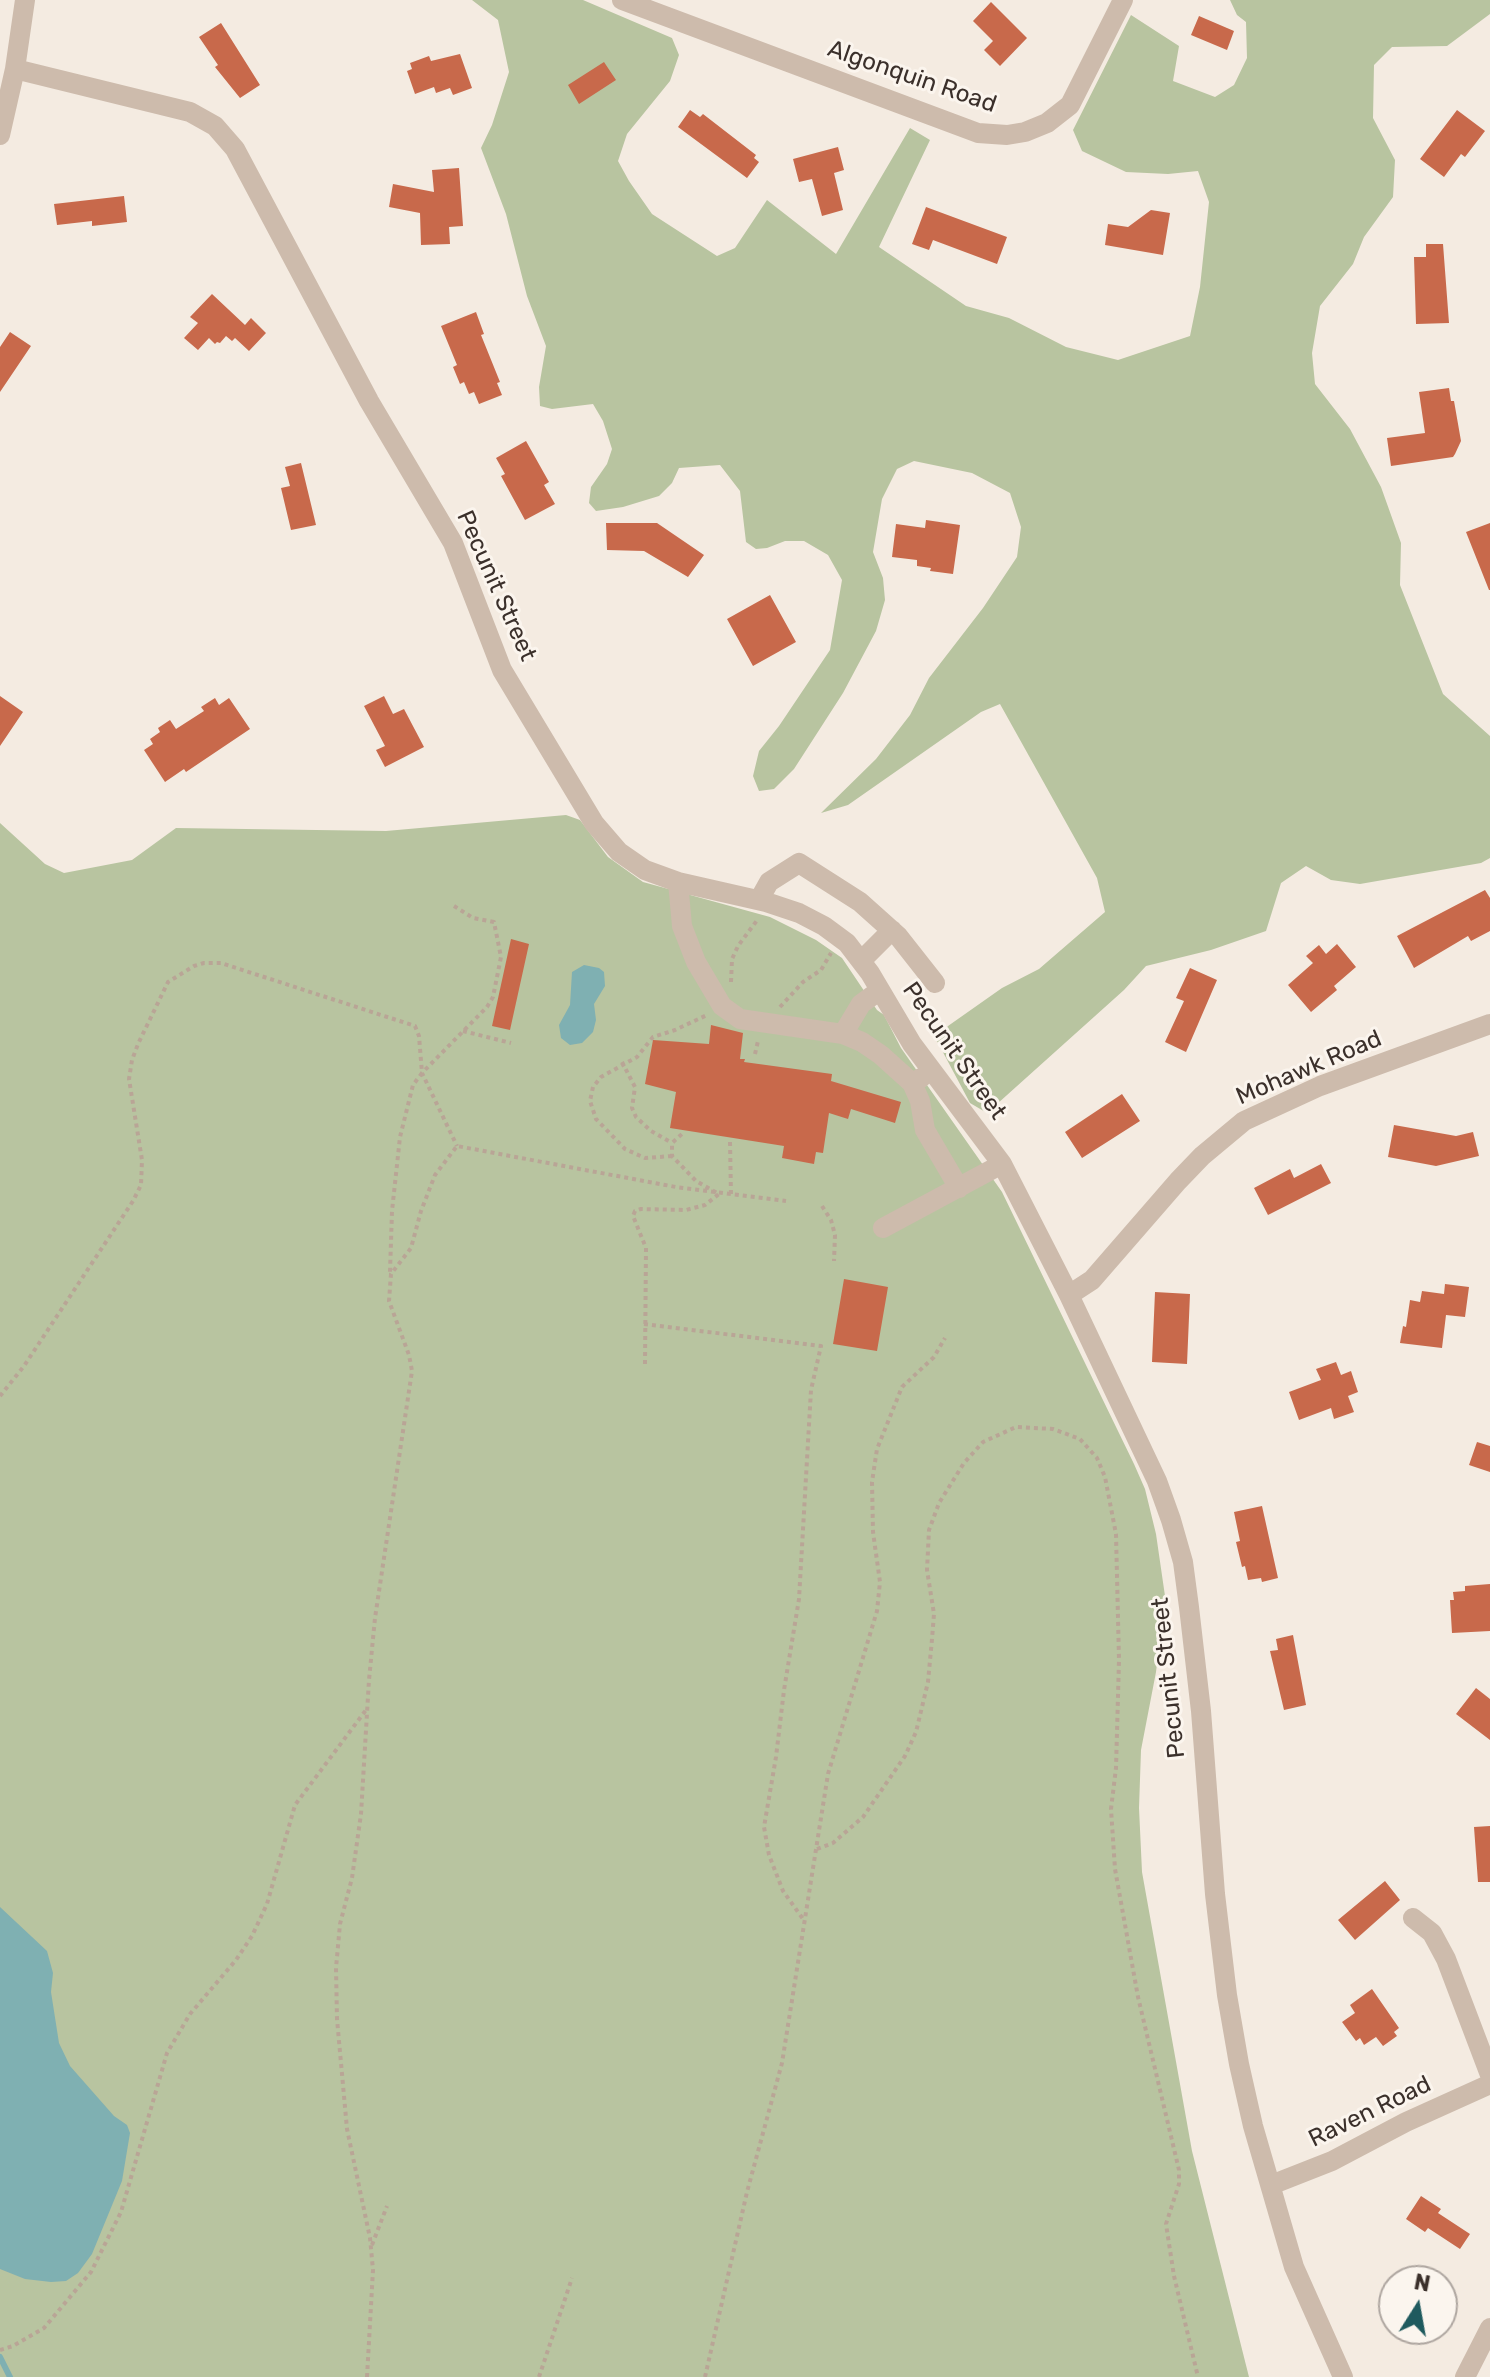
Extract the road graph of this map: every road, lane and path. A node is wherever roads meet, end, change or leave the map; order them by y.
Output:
1 (25, 0) edge
2 (622, 0) edge
3 (1123, 0) edge
4 (15, 69) junction
5 (0, 135) edge
6 (678, 882) junction
7 (762, 901) junction
8 (454, 906) dead end
9 (892, 930) junction
10 (847, 943) junction
11 (862, 960) junction
12 (935, 983) dead end
13 (880, 990) junction
14 (722, 1006) junction
15 (765, 1024) junction
16 (1490, 1024) edge
17 (463, 1031) junction
18 (843, 1034) junction
19 (511, 1043) dead end
20 (755, 1054) dead end
21 (624, 1064) junction
22 (932, 1072) junction
23 (422, 1073) junction
24 (912, 1083) junction
25 (683, 1133) dead end
26 (730, 1142) dead end
27 (672, 1143) junction
28 (457, 1146) junction
29 (672, 1156) junction
30 (1002, 1164) junction
31 (959, 1188) junction
32 (719, 1194) junction
33 (731, 1195) junction
34 (786, 1201) dead end
35 (822, 1206) dead end
36 (883, 1228) dead end
37 (834, 1261) dead end
38 (391, 1276) junction
39 (1069, 1295) junction
40 (644, 1324) junction
41 (945, 1338) dead end
42 (645, 1364) dead end
43 (0, 1396) edge
44 (367, 1708) junction
45 (817, 1849) junction
46 (1413, 1918) dead end
47 (805, 1920) junction
48 (1490, 2075) edge
49 (1490, 2084) edge
50 (1271, 2185) junction
51 (387, 2206) dead end
52 (371, 2247) junction
53 (572, 2278) dead end
54 (1490, 2328) edge
55 (0, 2350) edge
56 (367, 2377) edge
57 (539, 2377) edge
58 (705, 2377) edge
59 (1198, 2377) edge
60 (1343, 2377) edge
61 (1465, 2377) edge

1 - 4 street
2 - 3 street, Algonquin Road
4 - 5 street
4 - 6 street, Pecunit Street
6 - 7 street, Pecunit Street
6 - 14 street
7 - 9 street
7 - 10 street, Pecunit Street
7 - 14 path
8 - 17 path
9 - 11 street
9 - 12 street
10 - 11 street, Pecunit Street
10 - 15 path
11 - 13 street, Pecunit Street
13 - 18 street
13 - 22 street, Pecunit Street
14 - 15 street
14 - 21 path
15 - 18 street
15 - 20 path
16 - 39 street, Mohawk Road
17 - 19 path
17 - 23 path
18 - 24 street
21 - 27 path
21 - 29 path
22 - 24 street
22 - 30 street, Pecunit Street
23 - 28 path
23 - 38 path
23 - 43 path
24 - 31 street
25 - 27 path
26 - 33 path
27 - 29 path
28 - 32 path
28 - 38 path
29 - 32 path
30 - 31 street
30 - 39 street, Pecunit Street
31 - 36 street
32 - 33 path
32 - 40 path
33 - 34 path
35 - 37 path
38 - 44 path
39 - 50 street, Pecunit Street
40 - 42 path
40 - 47 path
41 - 45 path
44 - 52 path
44 - 55 path
45 - 47 path
45 - 59 path
46 - 48 street
47 - 58 path
49 - 50 street, Raven Road
50 - 60 street, Pecunit Street
51 - 52 path
52 - 56 path
53 - 57 path
54 - 61 street

